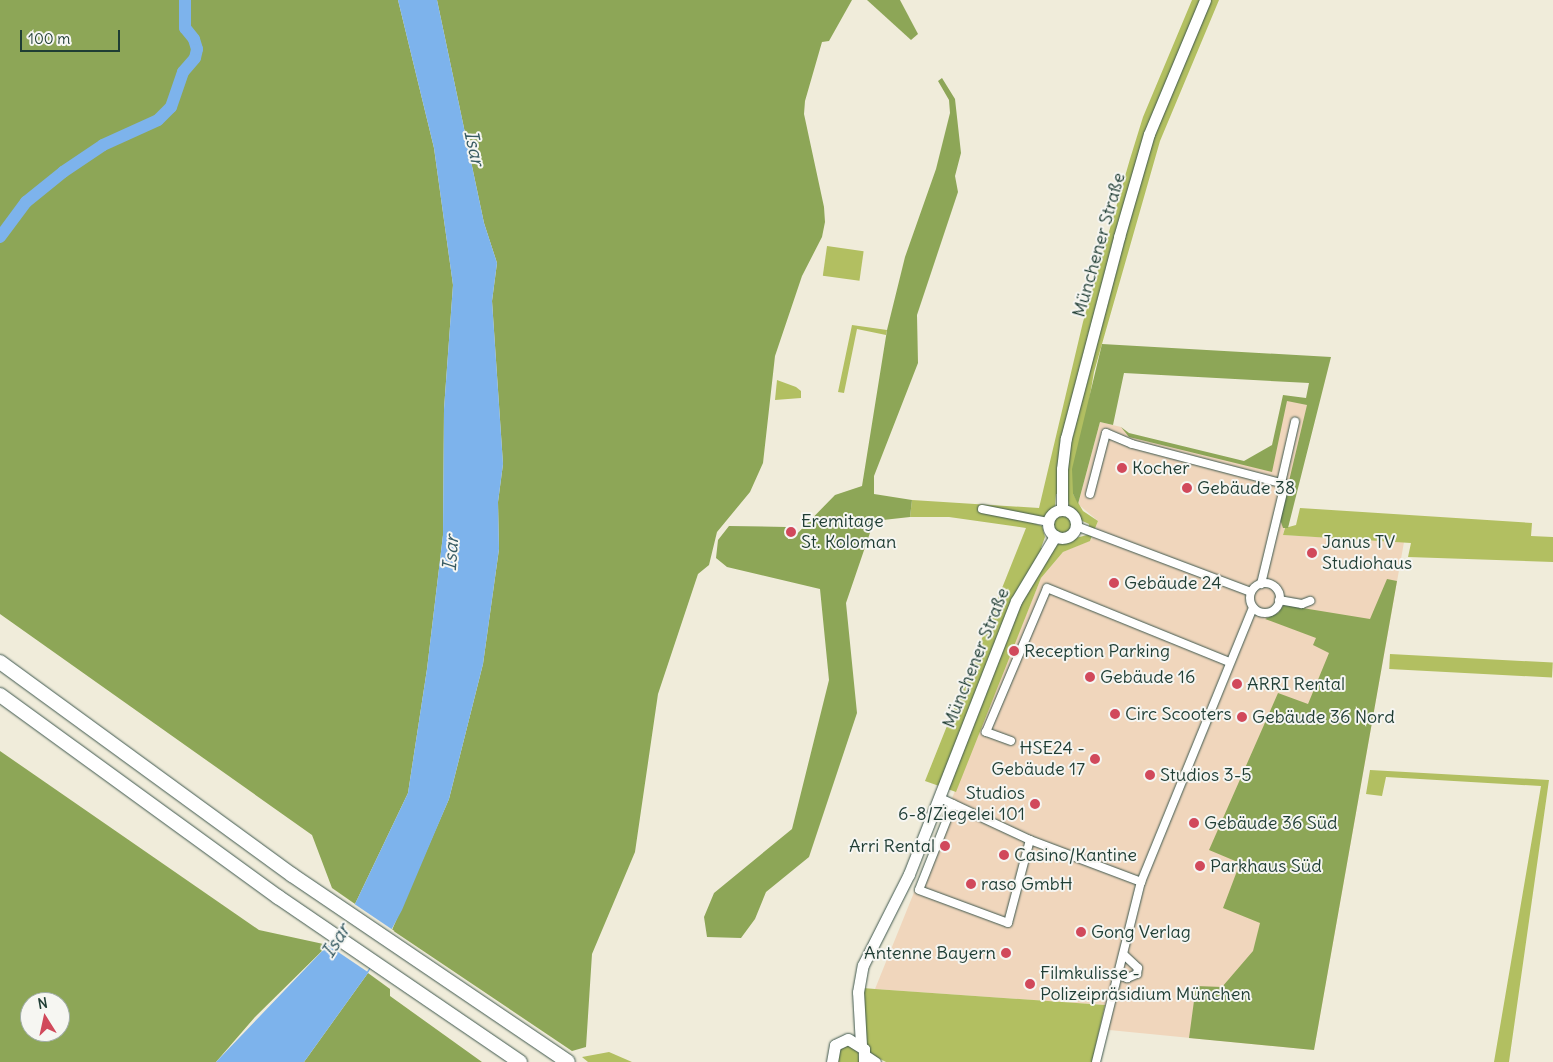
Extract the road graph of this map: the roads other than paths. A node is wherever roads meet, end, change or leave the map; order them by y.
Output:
1 (1205, 0) edge
2 (1296, 422) dead end
3 (1281, 483) junction
4 (1090, 494) dead end
5 (982, 509) dead end
6 (1062, 509) junction
7 (1048, 522) junction
8 (1076, 526) junction
9 (1054, 536) junction
10 (1261, 584) junction
11 (1251, 592) junction
12 (1279, 600) junction
13 (1310, 601) dead end
14 (1253, 608) junction
15 (0, 662) edge
16 (1229, 662) junction
17 (0, 695) edge
18 (1011, 741) dead end
19 (940, 798) junction
20 (954, 804) junction
21 (1030, 840) junction
22 (1141, 882) junction
23 (1124, 955) junction
24 (1120, 975) junction
25 (858, 999) junction
26 (844, 1040) junction
27 (863, 1054) edge
28 (520, 1062) edge
29 (568, 1062) edge
30 (832, 1062) edge
31 (877, 1062) edge
32 (1096, 1062) edge

1 - 6 main road, Münchener Straße
2 - 3 street
3 - 4 street
3 - 10 street
5 - 7 street
6 - 7 main road
6 - 8 main road
7 - 9 main road
8 - 9 main road
8 - 11 street
9 - 19 main road, Münchener Straße
10 - 11 street
10 - 12 street
11 - 14 street
12 - 13 street
12 - 14 street
14 - 16 street
15 - 29 highway
16 - 18 street
16 - 22 street
17 - 28 highway
19 - 20 street
19 - 25 main road, Münchener Straße
20 - 21 street
20 - 21 street
21 - 22 street
22 - 23 street
23 - 24 street
23 - 24 street
24 - 32 street
25 - 26 main road, Münchener Straße
25 - 27 main road, Münchener Straße
26 - 27 main road
26 - 30 main road, Münchener Straße
27 - 31 street

